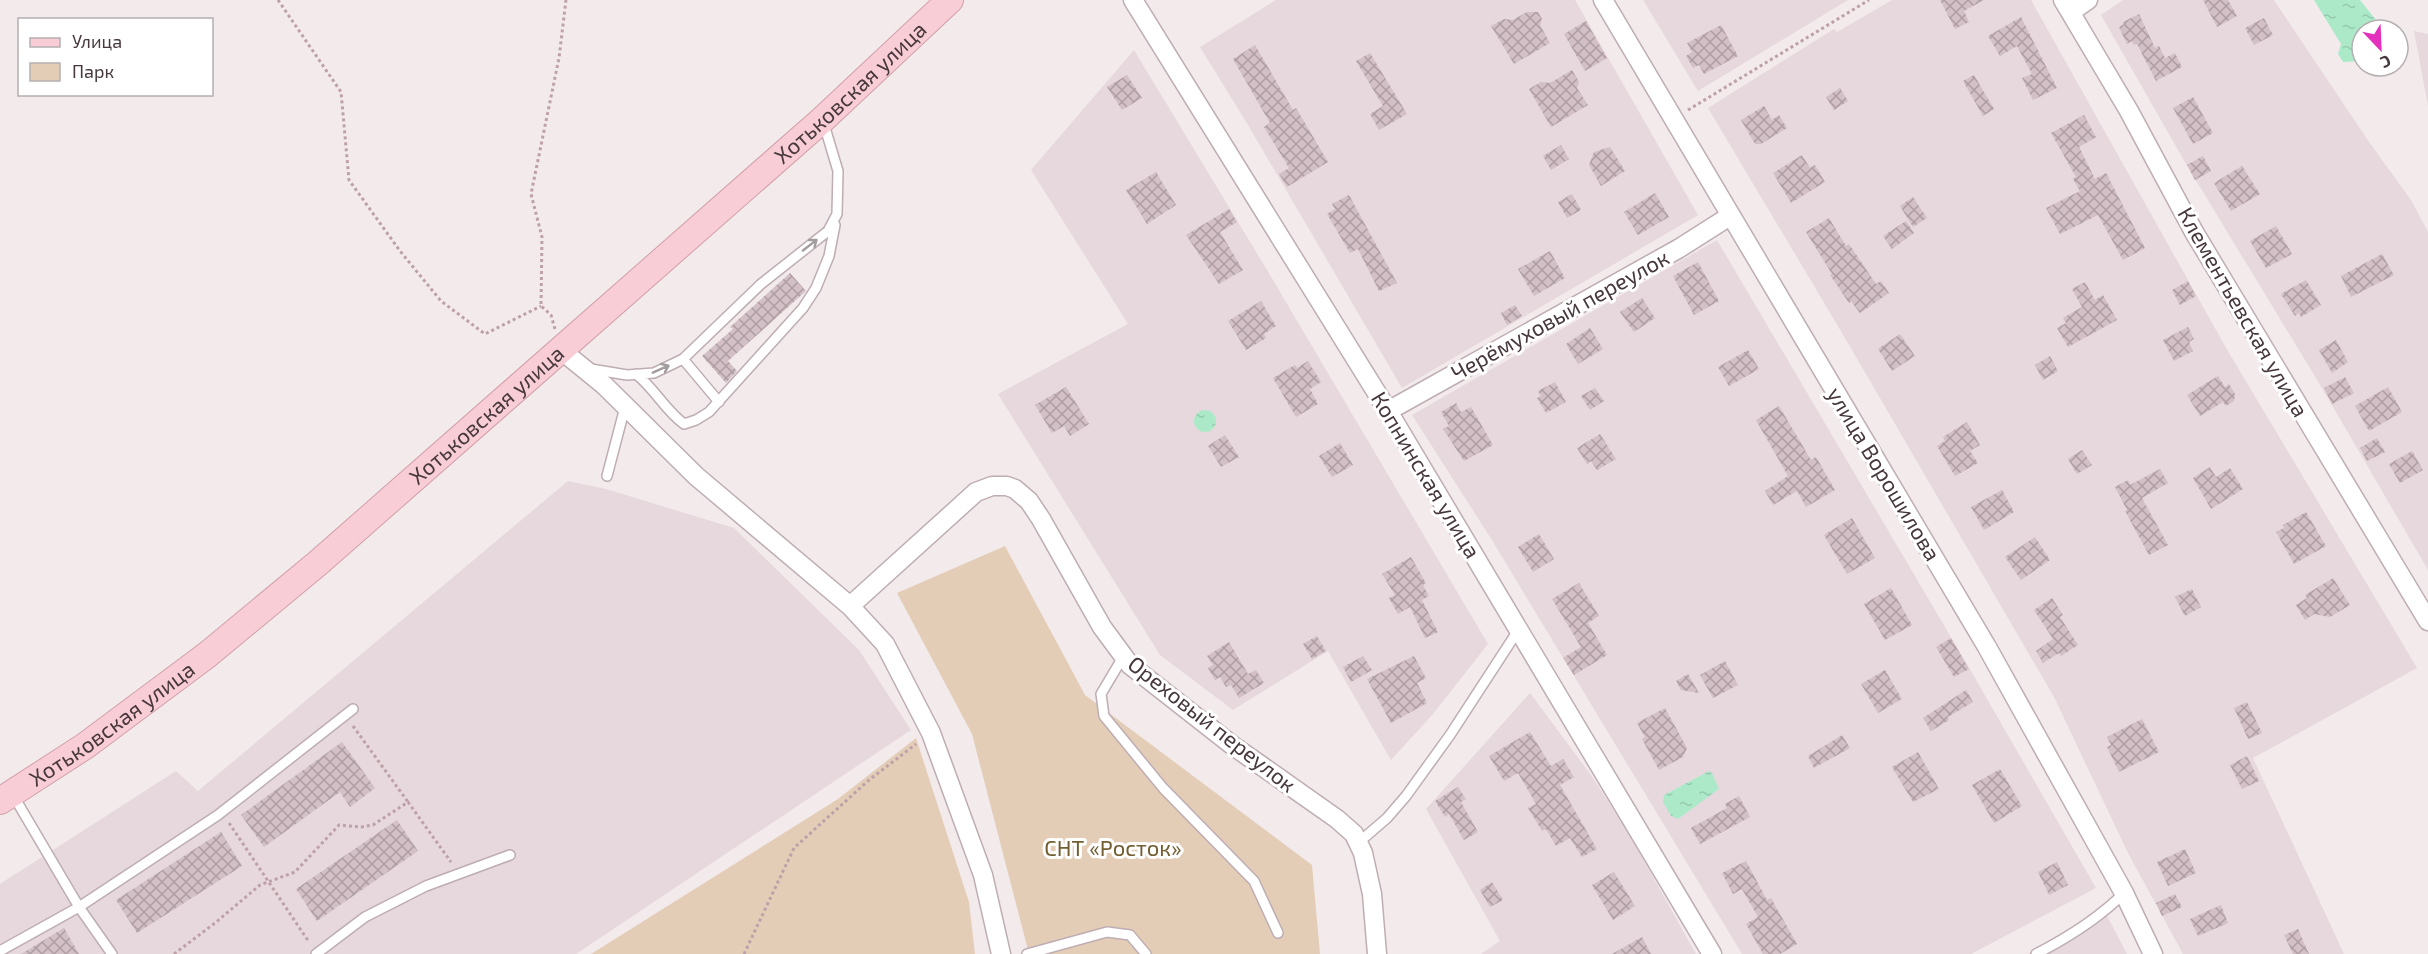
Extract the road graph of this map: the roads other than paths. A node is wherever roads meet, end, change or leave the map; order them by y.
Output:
1 (950, 0) edge
2 (1603, 0) edge
3 (2088, 0) edge
4 (1136, 1) edge
5 (2067, 6) edge
6 (822, 120) junction
7 (837, 214) junction
8 (1730, 216) junction
9 (561, 351) junction
10 (683, 359) junction
11 (583, 368) junction
12 (636, 374) junction
13 (719, 402) junction
14 (625, 407) junction
15 (1388, 411) junction
16 (607, 476) dead end
17 (850, 606) junction
18 (2428, 621) edge
19 (1519, 629) junction
20 (1123, 657) junction
21 (349, 712) road end
22 (6, 797) edge
23 (1358, 843) junction
24 (510, 855) dead end
25 (2124, 893) junction
26 (79, 907) junction
27 (1278, 933) dead end
28 (0, 951) edge
29 (112, 954) edge
30 (316, 954) edge
31 (1001, 954) edge
32 (1027, 954) edge
33 (1146, 954) edge
34 (1377, 954) edge
35 (1712, 954) edge
36 (2036, 954) edge
37 (2153, 954) edge

1 - 6 main road, Хотьковская улица
2 - 8 street, улица Ворошилова
3 - 5 street
4 - 15 street, Копнинская улица
5 - 18 street, Клементьевская улица
6 - 7 lane
6 - 9 main road, Хотьковская улица
10 -> 7 lane
7 - 13 lane
8 - 15 street, Черёмуховый переулок
8 - 25 street, улица Ворошилова
9 - 11 street
9 - 22 main road, Хотьковская улица
12 -> 10 lane
10 - 13 lane
11 - 12 lane
11 - 14 street
12 - 13 lane
14 - 16 lane
14 - 17 street
15 - 19 street, Копнинская улица
17 - 20 street, Ореховый переулок
17 - 31 street
19 - 23 lane
19 - 35 street, Копнинская улица
20 - 23 street, Ореховый переулок
20 - 27 lane
21 - 26 lane
22 - 26 lane
23 - 34 street, Ореховый переулок
24 - 30 lane
25 - 36 lane
25 - 37 street, улица Ворошилова
26 - 28 lane
26 - 29 lane
32 - 33 lane

